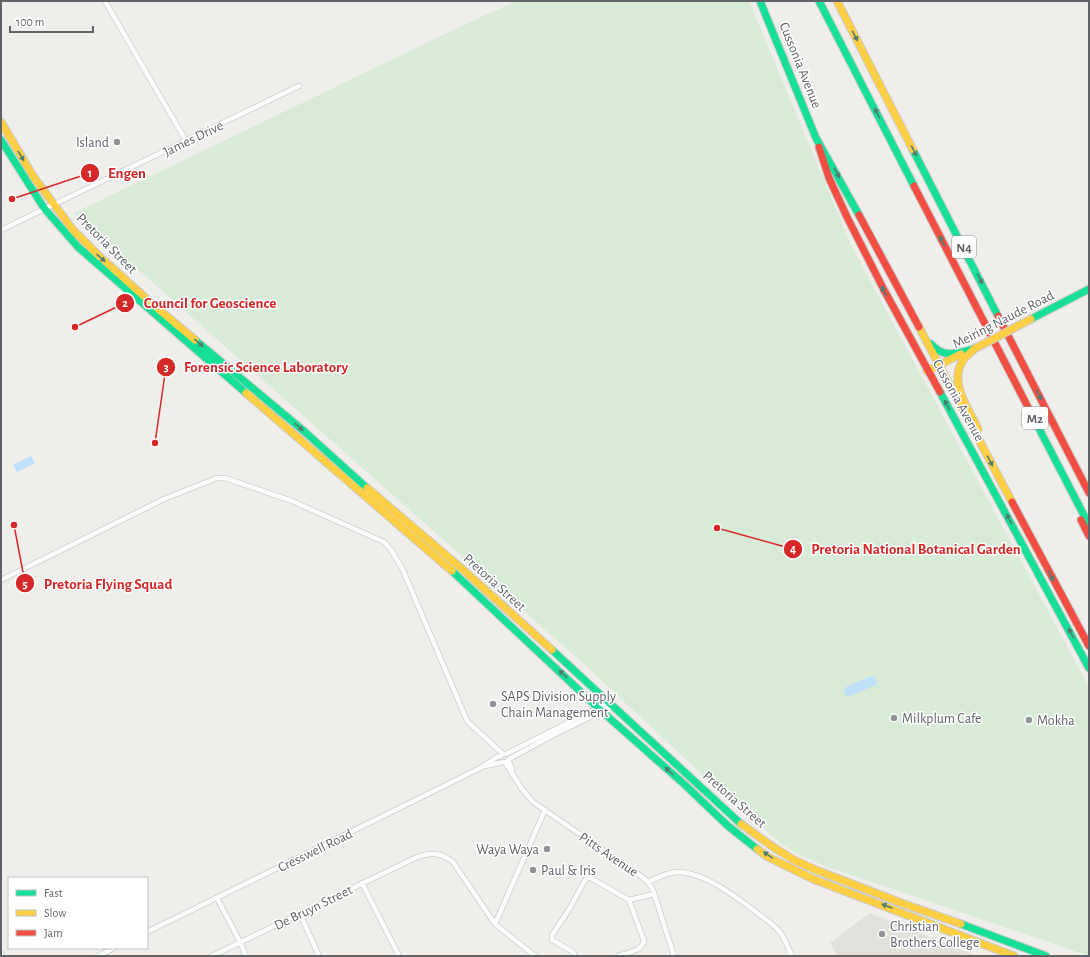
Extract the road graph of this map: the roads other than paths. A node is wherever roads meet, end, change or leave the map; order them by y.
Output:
1 (105, 1) edge
2 (760, 1) edge
3 (819, 1) edge
4 (837, 1) edge
5 (299, 86) dead end
6 (1, 122) edge
7 (1, 140) edge
8 (817, 140) junction
9 (186, 141) junction
10 (53, 204) junction
11 (44, 208) junction
12 (1, 230) edge
13 (1089, 289) edge
14 (981, 312) junction
15 (918, 326) junction
16 (976, 348) junction
17 (939, 364) junction
18 (928, 370) junction
19 (979, 440) junction
20 (1089, 493) edge
21 (1089, 525) edge
22 (1089, 536) edge
23 (1, 580) edge
24 (1089, 646) edge
25 (1089, 668) edge
26 (611, 704) junction
27 (600, 709) junction
28 (503, 755) junction
29 (506, 761) junction
30 (482, 767) junction
31 (545, 810) junction
32 (648, 882) junction
33 (362, 883) junction
34 (654, 894) junction
35 (217, 898) junction
36 (629, 900) junction
37 (300, 914) junction
38 (496, 924) junction
39 (148, 932) edge
40 (240, 942) junction
41 (112, 949) edge
42 (1, 953) edge
43 (2, 956) edge
44 (98, 956) edge
45 (212, 956) edge
46 (246, 956) edge
47 (319, 956) edge
48 (399, 956) edge
49 (535, 956) edge
50 (575, 956) edge
51 (618, 956) edge
52 (674, 956) edge
53 (792, 956) edge
54 (1014, 956) edge
55 (1046, 956) edge

1 - 9 street
2 - 8 main road, Cussonia Avenue
14 -> 3 main road, N4
4 -> 20 main road, N4
5 - 9 street, James Drive
6 -> 10 main road, Pretoria Street
7 - 11 main road, Pretoria Street
8 -> 15 main road, Cussonia Avenue
18 -> 8 main road, Cussonia Avenue
9 - 10 street, James Drive
10 - 11 street, James Drive
10 -> 26 main road, Pretoria Street
11 - 12 street, James Drive
27 -> 11 main road, Pretoria Street
13 - 16 main road, Meiring Naude Road, bridge
14 - 21 main road, M2
14 - 22 main road
15 - 16 main road
15 - 17 main road, Cussonia Avenue
16 - 17 main road, Meiring Naude Road
16 - 19 main road
17 - 18 main road, Meiring Naude Road
17 - 19 main road, Cussonia Avenue
25 -> 18 main road, Cussonia Avenue
19 -> 24 main road, Cussonia Avenue
23 - 28 street
26 - 27 street, Cresswell Road
26 - 55 main road, Pretoria Street
27 - 28 street, Cresswell Road
27 - 29 street, Cresswell Road
54 -> 27 main road, Pretoria Street
28 - 29 street
28 - 29 street
28 - 30 street, Cresswell Road
29 - 30 street, Cresswell Road
29 - 31 street, Pitts Avenue
30 - 35 street, Cresswell Road
31 - 32 street, Pitts Avenue
31 - 38 street
32 - 34 street, Pitts Avenue
32 - 53 street
33 - 37 street, De Bruyn Street
33 - 38 street, De Bruyn Street
33 - 48 street
34 - 36 street
34 - 52 street, Pitts Avenue
35 - 39 street, Cresswell Road
35 - 40 street
36 - 50 street
36 - 51 street
37 - 40 street, De Bruyn Street
37 - 47 street
38 - 49 street, De Bruyn Street
40 - 45 street, De Bruyn Street
40 - 46 street
41 - 44 street
42 - 43 street

